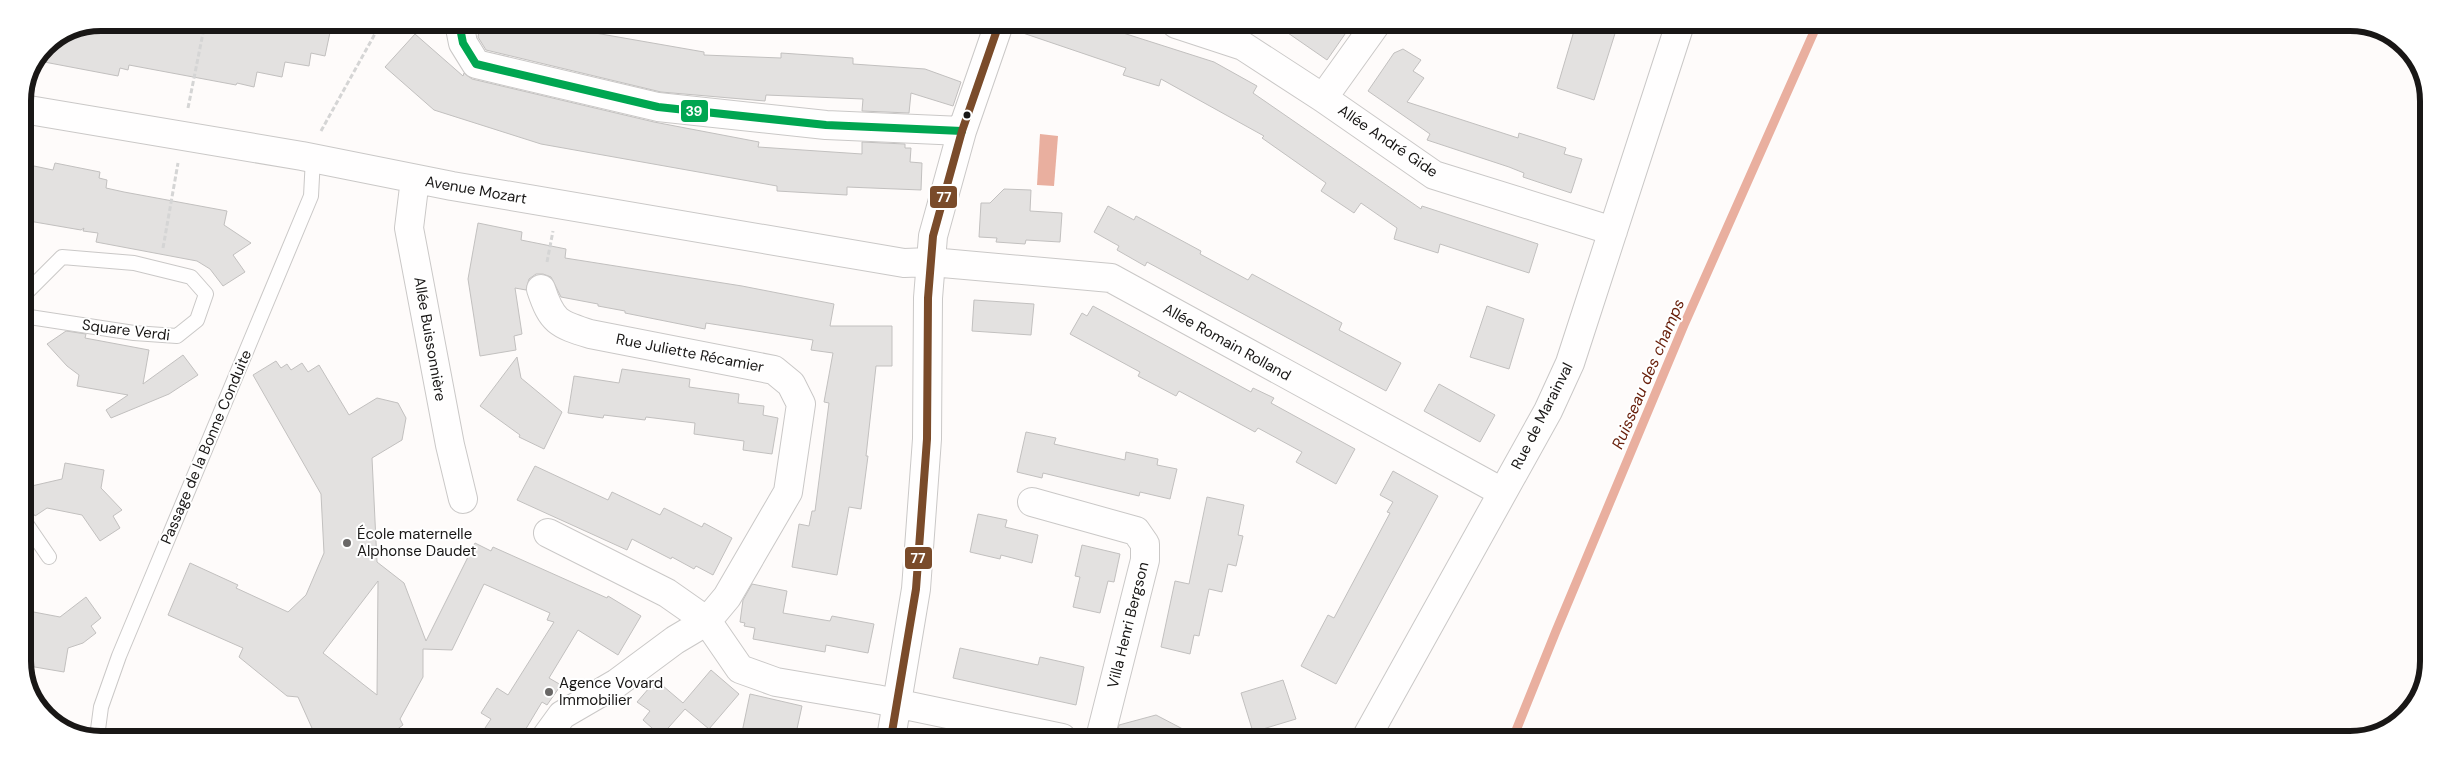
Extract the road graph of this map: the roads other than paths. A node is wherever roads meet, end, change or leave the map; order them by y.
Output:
1 (459, 31) edge
2 (996, 31) edge
3 (1197, 31) edge
4 (1371, 31) edge
5 (1678, 31) edge
6 (1323, 98) junction
7 (31, 111) edge
8 (962, 131) junction
9 (313, 158) junction
10 (416, 179) junction
11 (1613, 231) junction
12 (931, 262) junction
13 (31, 288) edge
14 (541, 289) road end
15 (31, 317) edge
16 (1502, 492) junction
17 (462, 498) dead end
18 (1032, 502) dead end
19 (31, 531) edge
20 (548, 533) dead end
21 (49, 557) dead end
22 (707, 621) junction
23 (898, 703) junction
24 (98, 731) edge
25 (550, 731) edge
26 (893, 731) edge
27 (1029, 731) edge
28 (1102, 731) edge
29 (1368, 731) edge

1 - 8 street
2 - 8 street
3 - 6 street, Allée André Gide
4 - 6 street
5 - 11 street, Rue de Marainval
6 - 11 street, Allée André Gide
7 - 9 street, Avenue Mozart
8 - 12 street
9 - 10 street, Avenue Mozart
9 - 24 lane, Passage de la Bonne Conduite
10 - 12 street, Avenue Mozart
10 - 17 street, Allée Buissonnière
11 - 16 street, Rue de Marainval
12 - 16 street, Allée Romain Rolland
12 - 23 street
13 - 15 lane, Square Verdi
14 - 22 street, Rue Juliette Récamier
16 - 29 street, Rue de Marainval
18 - 28 street, Villa Henri Bergson
19 - 21 lane
20 - 22 street
22 - 23 street
22 - 25 street, Rue Juliette Récamier
23 - 26 street
23 - 27 street

